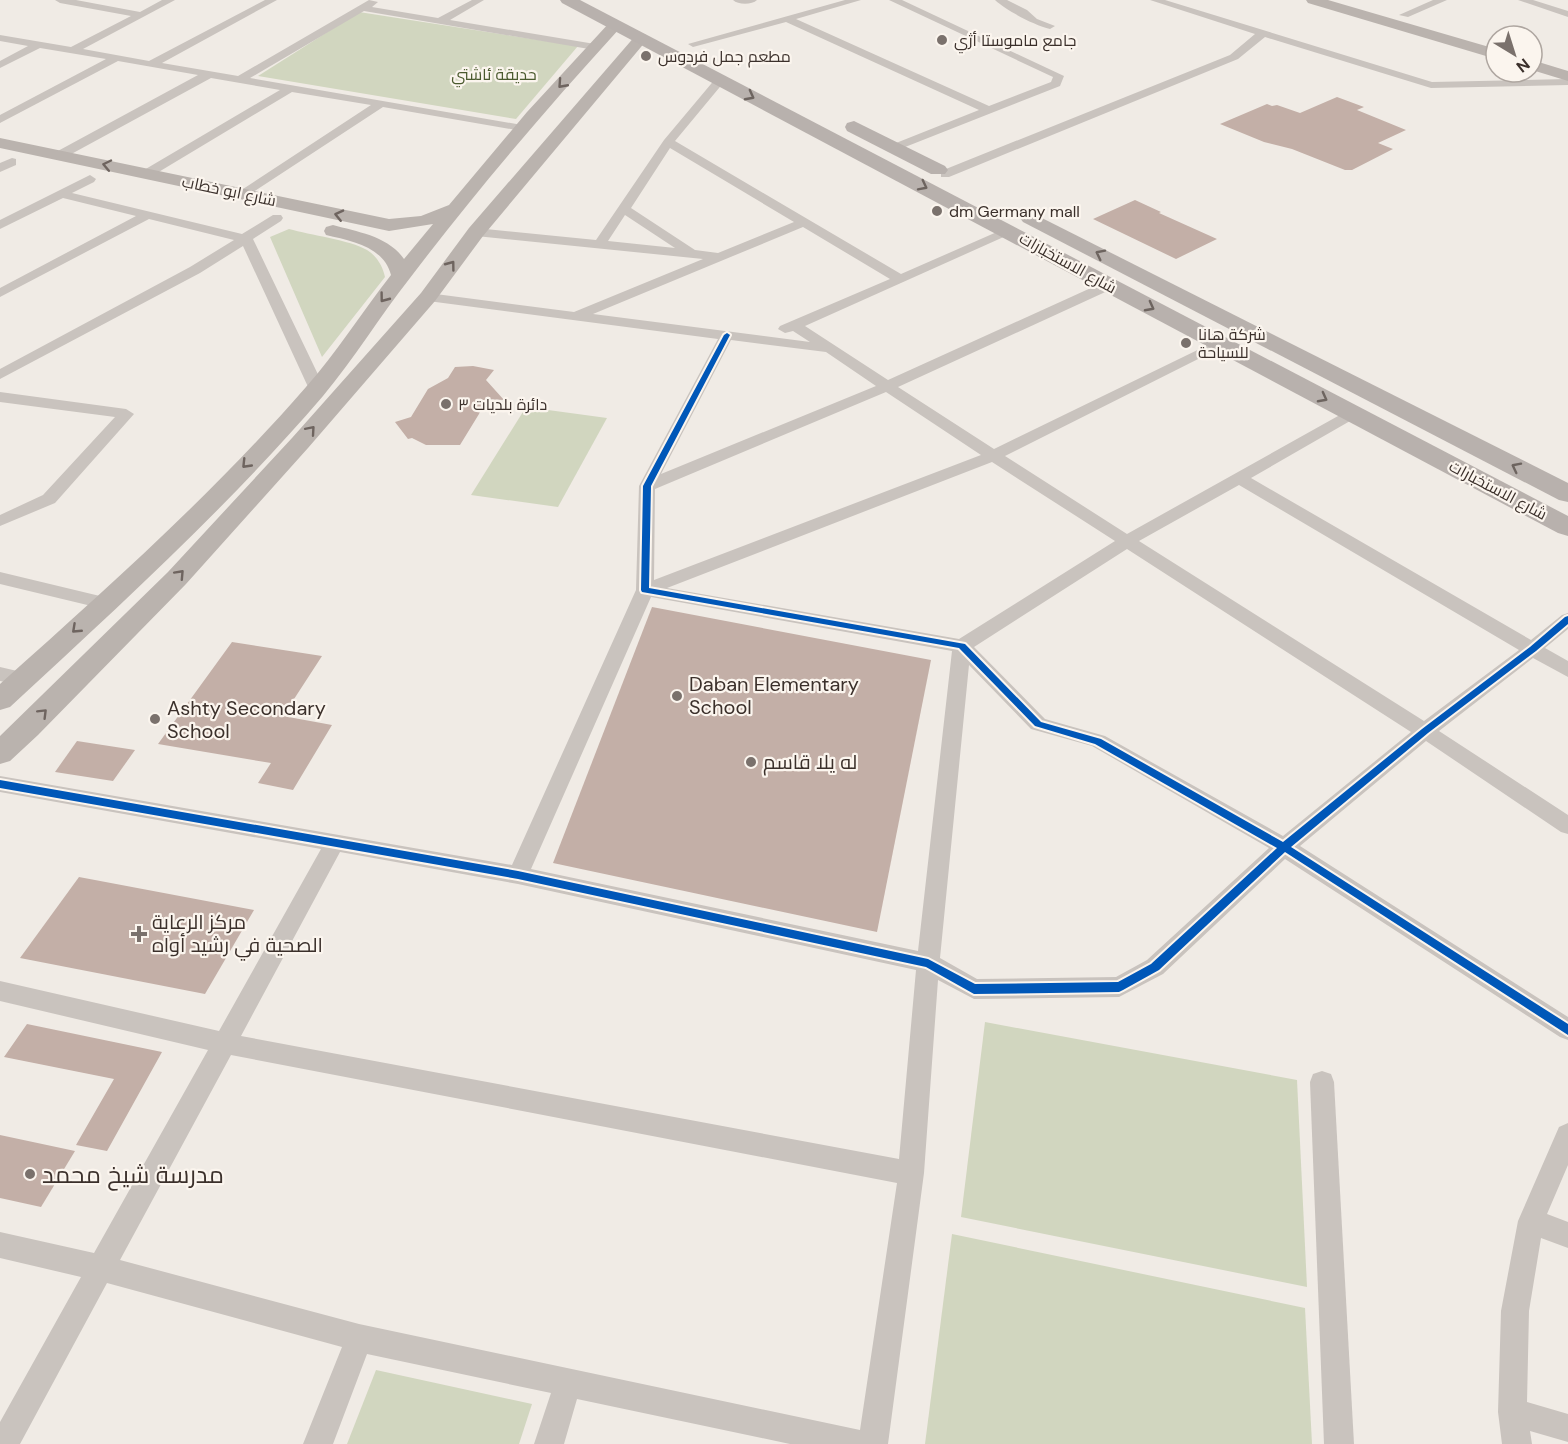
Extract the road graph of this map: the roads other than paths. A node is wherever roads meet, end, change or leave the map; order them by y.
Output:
1 (60, 0) edge
2 (170, 0) edge
3 (272, 0) edge
4 (377, 0) edge
5 (479, 0) edge
6 (568, 0) edge
7 (608, 0) edge
8 (738, 0) edge
9 (752, 0) edge
10 (856, 0) edge
11 (894, 0) edge
12 (1000, 0) edge
13 (1155, 0) edge
14 (1314, 0) edge
15 (1352, 0) edge
16 (1442, 0) edge
17 (1523, 0) edge
18 (363, 8) junction
19 (1566, 12) edge
20 (142, 15) junction
21 (1404, 15) junction
22 (787, 19) junction
23 (441, 20) junction
24 (615, 25) junction
25 (1050, 26) dead end
26 (1262, 34) junction
27 (0, 38) edge
28 (641, 38) junction
29 (1484, 38) edge
30 (693, 44) junction
31 (40, 45) junction
32 (595, 47) junction
33 (73, 50) junction
34 (1484, 50) edge
35 (1544, 57) edge
36 (116, 58) junction
37 (0, 64) edge
38 (151, 64) junction
39 (1568, 64) edge
40 (1544, 69) edge
41 (209, 74) junction
42 (1568, 76) edge
43 (240, 79) junction
44 (720, 80) junction
45 (1568, 81) edge
46 (290, 88) junction
47 (786, 92) dead end
48 (380, 104) junction
49 (990, 111) junction
50 (0, 120) edge
51 (522, 128) junction
52 (835, 129) junction
53 (0, 142) edge
54 (668, 142) junction
55 (895, 147) junction
56 (60, 155) junction
57 (4, 163) edge
58 (148, 173) junction
59 (945, 174) junction
60 (90, 179) junction
61 (965, 184) dead end
62 (62, 194) junction
63 (244, 194) junction
64 (456, 208) junction
65 (624, 209) junction
66 (149, 214) junction
67 (277, 218) junction
68 (1014, 221) junction
69 (370, 222) junction
70 (804, 222) junction
71 (0, 225) edge
72 (476, 232) junction
73 (352, 235) junction
74 (246, 239) junction
75 (600, 244) junction
76 (692, 254) junction
77 (717, 256) junction
78 (401, 275) junction
79 (900, 279) junction
80 (1109, 285) junction
81 (0, 293) edge
82 (428, 297) junction
83 (576, 316) junction
84 (794, 325) junction
85 (727, 335) junction
86 (757, 339) junction
87 (1221, 344) junction
88 (831, 348) junction
89 (0, 375) edge
90 (888, 386) junction
91 (317, 389) junction
92 (0, 397) edge
93 (1352, 414) junction
94 (993, 456) junction
95 (1237, 477) junction
96 (647, 486) junction
97 (1568, 494) edge
98 (0, 521) edge
99 (1568, 526) edge
100 (1127, 541) junction
101 (0, 578) edge
102 (645, 590) junction
103 (104, 603) junction
104 (1568, 619) edge
105 (962, 646) junction
106 (1533, 649) junction
107 (1568, 670) edge
108 (0, 674) edge
109 (23, 679) junction
110 (0, 700) edge
111 (1425, 731) junction
112 (0, 753) edge
113 (0, 784) edge
114 (1568, 826) edge
115 (334, 843) junction
116 (1284, 847) junction
117 (518, 874) junction
118 (928, 963) junction
119 (0, 991) edge
120 (1568, 1030) edge
121 (224, 1042) junction
122 (1322, 1082) dead end
123 (1568, 1135) edge
124 (911, 1173) junction
125 (1531, 1221) junction
126 (1568, 1235) edge
127 (0, 1245) edge
128 (100, 1268) junction
129 (359, 1338) junction
130 (568, 1383) junction
131 (1512, 1412) junction
132 (1568, 1428) edge
133 (4, 1444) edge
134 (318, 1444) edge
135 (549, 1444) edge
136 (858, 1444) edge
137 (873, 1444) edge
138 (1339, 1444) edge
139 (1517, 1444) edge

1 - 20 street
2 - 20 street
3 - 38 street
4 - 18 street
5 - 23 street
6 - 24 main road, شارع الاستخبارات
7 - 30 main road
8 - 9 street
10 - 22 street
11 - 49 street
12 - 25 street
13 - 26 street
14 - 34 main road
15 - 21 main road
16 - 21 street
17 - 19 street
18 - 23 street
18 - 43 street
20 - 33 street
21 - 29 main road
22 - 30 street
22 - 49 street
23 - 32 street
24 - 28 main road, شارع الاستخبارات
24 - 32 main road
26 - 45 street
26 - 59 street
27 - 31 street
28 - 44 main road, شارع الاستخبارات
28 - 72 main road
30 - 47 main road
31 - 33 street
31 - 37 street
32 -> 51 main road
33 - 36 street
35 - 39 main road
36 - 38 street
36 - 50 street
38 - 41 street
40 - 42 main road
41 - 43 street
41 - 56 street
43 - 46 street
44 -> 52 main road, شارع الاستخبارات
44 - 54 street
46 - 48 street
46 - 58 street
48 - 51 street
48 - 63 street
49 - 55 street
51 - 64 main road
52 - 55 main road, شارع الاستخبارات
52 -> 68 main road, شارع الاستخبارات
53 - 56 main road, شارع ابو خطاب
54 - 65 street
54 - 70 street
55 - 59 main road, شارع الاستخبارات
58 -> 56 main road, شارع ابو خطاب
57 - 60 main road, شارع ابو خطاب
58 - 63 main road, شارع ابو خطاب
59 - 61 main road, شارع الاستخبارات
60 - 62 street
60 - 67 main road, شارع ابو خطاب
62 - 66 street
62 - 71 street
69 -> 63 main road, شارع ابو خطاب
64 - 69 main road, شارع ابو خطاب
64 - 78 main road
65 - 75 street
65 - 76 street
66 - 74 street
66 - 81 street
67 - 73 main road, شارع ابو خطاب
67 - 74 street
68 - 79 street
68 - 80 main road, شارع الاستخبارات
97 -> 68 main road, شارع الاستخبارات
69 - 73 main road
70 - 77 street
70 - 79 street
72 - 75 street
82 -> 72 main road
73 - 78 main road, شارع ابو خطاب
74 - 89 street
74 - 91 street
75 - 76 street
76 - 77 street
77 - 83 street
78 -> 91 main road
79 - 84 street
80 -> 87 main road, شارع الاستخبارات
80 - 90 street
82 - 83 street
112 -> 82 main road
83 - 85 street
84 - 86 street
84 - 88 street
85 - 86 street
85 - 96 street
86 - 88 street
87 -> 93 main road, شارع الاستخبارات
87 - 94 street
88 - 90 street
90 - 94 street
90 - 96 street
91 -> 103 main road
92 - 98 street
93 - 95 street
93 - 99 main road, شارع الاستخبارات
94 - 100 street
94 - 102 street
95 - 100 street
95 - 106 street
96 - 102 street
100 - 105 street
100 - 111 street
101 - 103 street
102 - 105 street
102 - 117 street
103 -> 109 main road
104 - 106 street
105 - 116 street
105 - 118 street
106 - 107 street
106 - 111 street
108 - 109 street
109 - 110 main road
111 - 114 street
111 - 116 street
113 - 115 street
115 - 117 street
115 - 121 street
116 - 118 street
116 - 120 street
117 - 118 street
118 - 124 street
119 - 121 street
121 - 124 street
121 - 128 street
122 - 138 street
123 - 125 street
124 - 137 street
125 - 126 street
125 - 131 street
127 - 128 street
128 - 129 street
128 - 133 street
129 - 130 street
129 - 134 street
130 - 135 street
130 - 136 street
131 - 132 street
131 - 139 street

